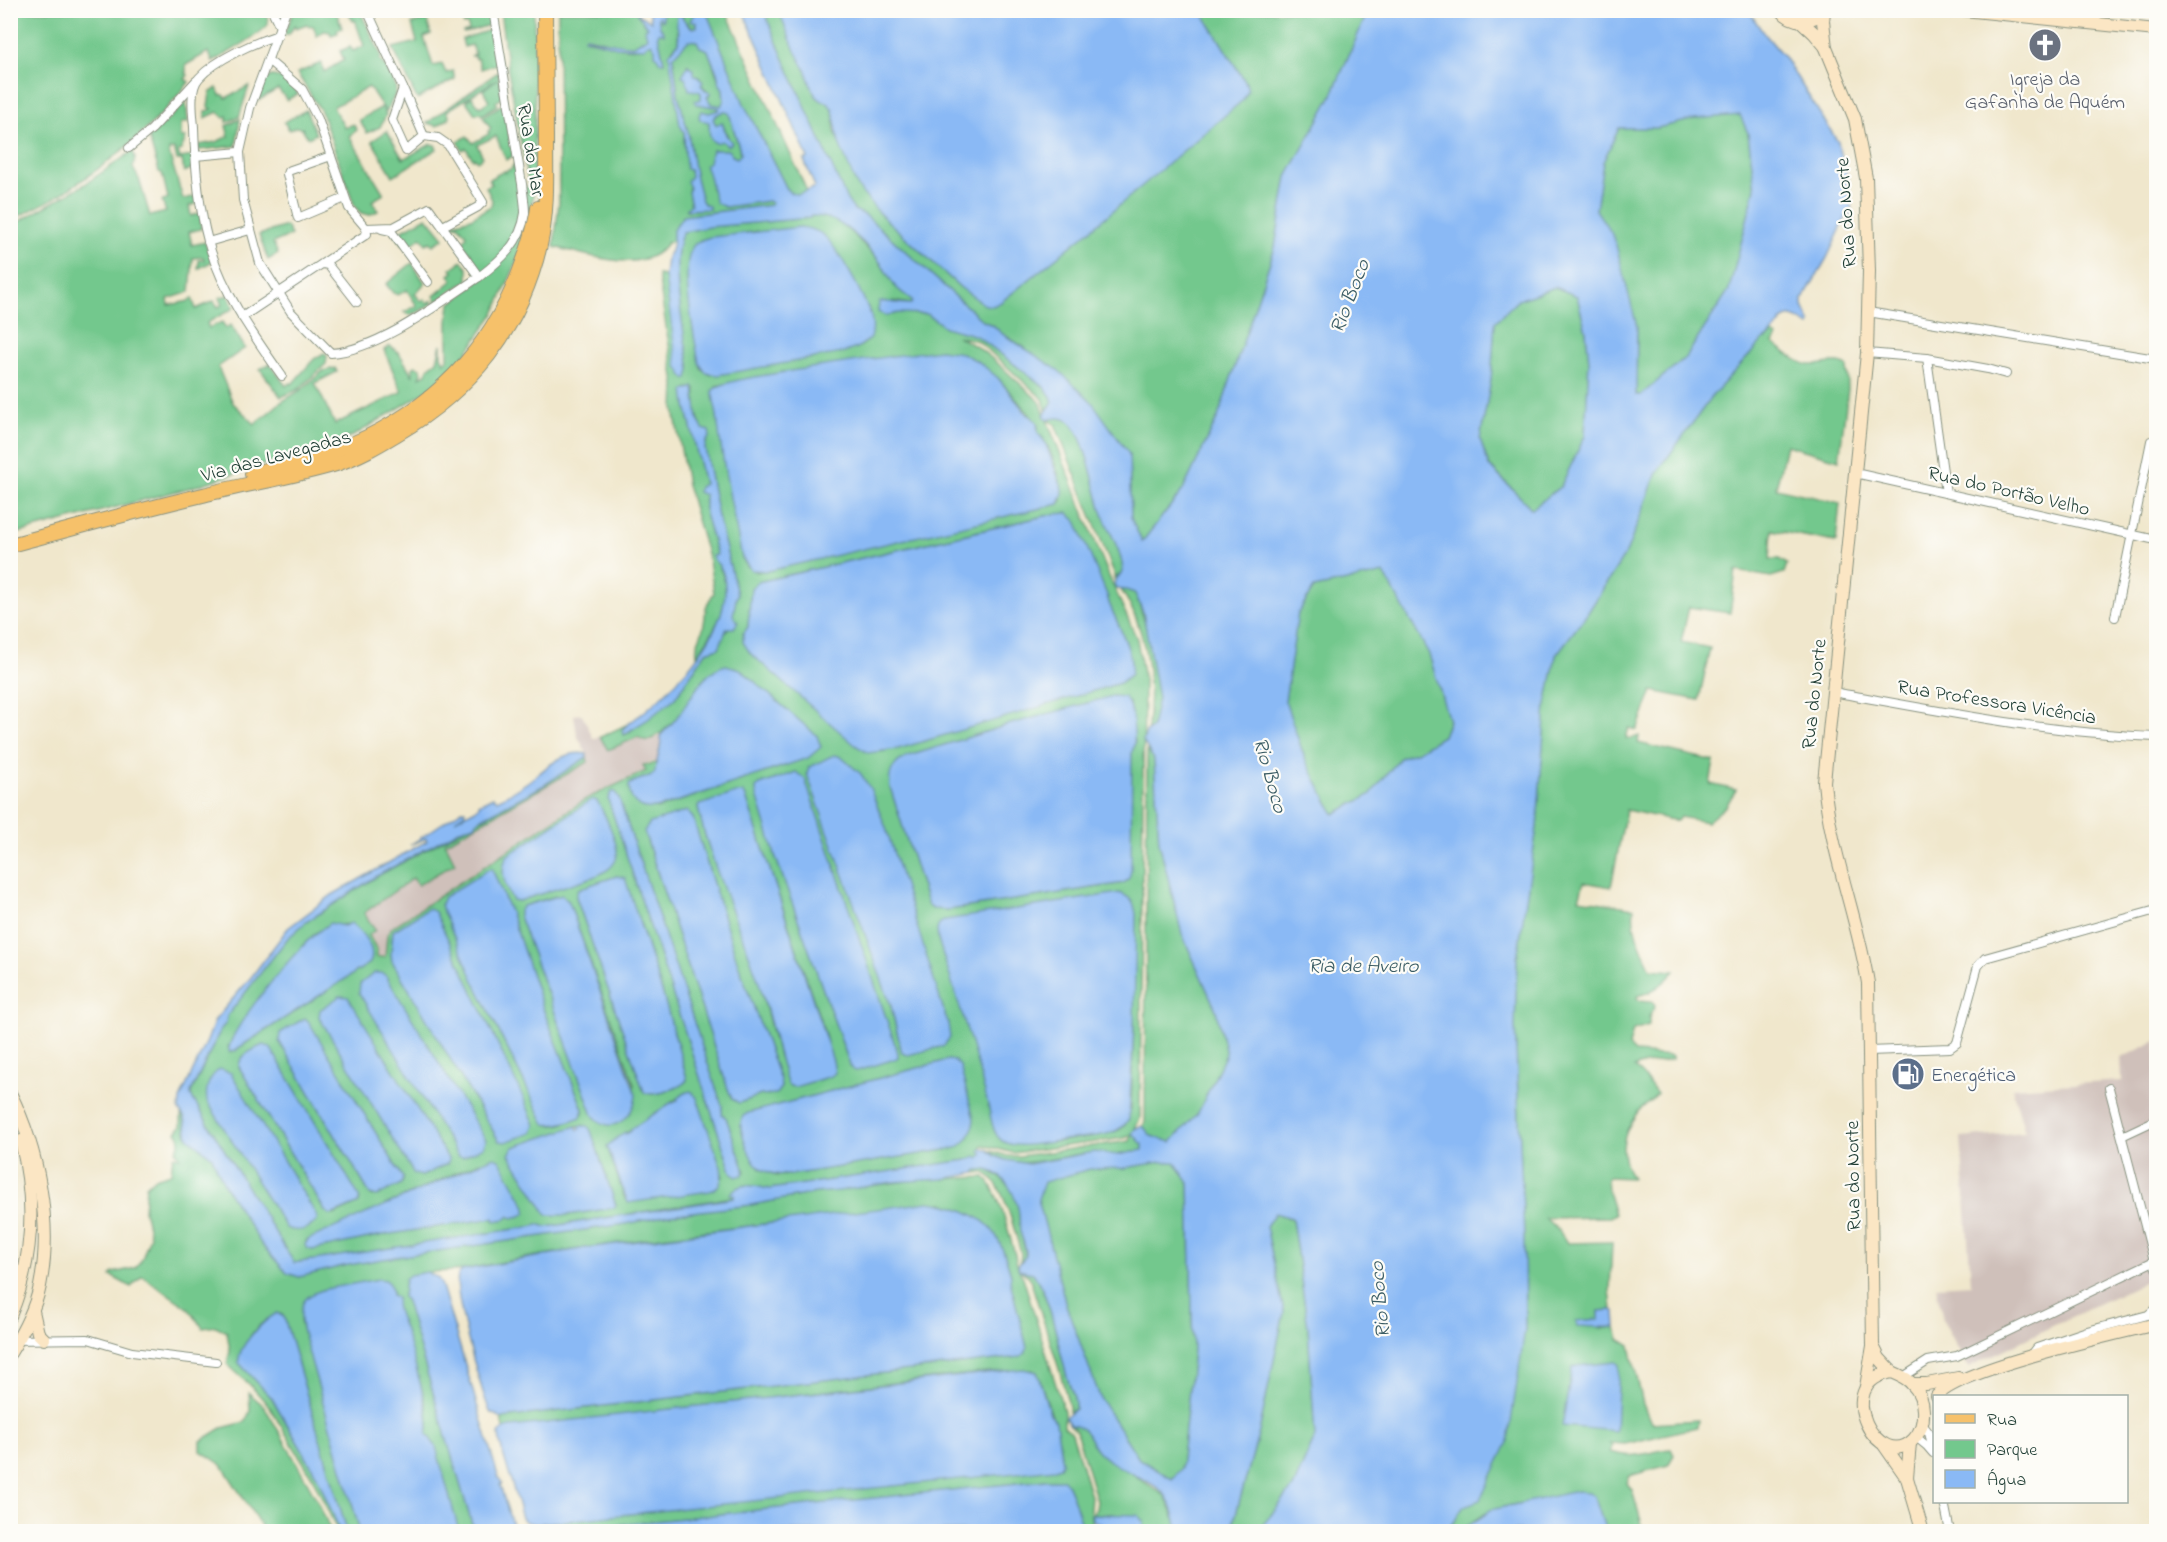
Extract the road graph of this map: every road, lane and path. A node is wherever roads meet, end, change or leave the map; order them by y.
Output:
1 (272, 10) edge
2 (286, 10) edge
3 (367, 10) edge
4 (493, 10) edge
5 (540, 10) edge
6 (545, 10) edge
7 (1781, 10) edge
8 (1964, 10) edge
9 (1825, 11) edge
10 (1801, 21) junction
11 (2157, 30) edge
12 (279, 31) junction
13 (1826, 48) junction
14 (268, 60) junction
15 (197, 80) junction
16 (403, 88) junction
17 (424, 136) junction
18 (129, 148) dead end
19 (240, 152) junction
20 (195, 156) junction
21 (330, 156) junction
22 (345, 198) junction
23 (443, 226) junction
24 (366, 228) junction
25 (382, 229) junction
26 (250, 230) junction
27 (532, 233) junction
28 (208, 242) junction
29 (323, 264) junction
30 (479, 277) junction
31 (428, 282) dead end
32 (279, 293) junction
33 (357, 302) dead end
34 (1868, 312) junction
35 (242, 317) junction
36 (1867, 353) junction
37 (1928, 358) junction
38 (2157, 359) edge
39 (2006, 374) dead end
40 (282, 376) dead end
41 (447, 400) junction
42 (2151, 441) dead end
43 (338, 449) junction
44 (1855, 473) junction
45 (1946, 493) junction
46 (2131, 534) junction
47 (10, 540) edge
48 (2157, 540) edge
49 (10, 545) edge
50 (2115, 617) dead end
51 (1833, 692) junction
52 (2157, 737) edge
53 (2157, 910) edge
54 (1869, 1051) junction
55 (2109, 1088) dead end
56 (10, 1093) edge
57 (10, 1109) edge
58 (2157, 1120) edge
59 (2122, 1136) junction
60 (2156, 1263) edge
61 (2157, 1308) edge
62 (33, 1311) junction
63 (10, 1316) edge
64 (2157, 1324) edge
65 (44, 1339) junction
66 (15, 1340) edge
67 (1873, 1346) junction
68 (10, 1353) edge
69 (2030, 1357) junction
70 (216, 1362) dead end
71 (1977, 1374) junction
72 (1902, 1378) junction
73 (1866, 1386) junction
74 (1938, 1395) edge
75 (1933, 1404) edge
76 (1922, 1423) junction
77 (1913, 1440) junction
78 (1884, 1445) junction
79 (1933, 1446) edge
80 (1933, 1451) edge
81 (1907, 1478) junction
82 (1944, 1503) edge
83 (1923, 1532) edge
84 (1950, 1532) edge

1 - 12 street
2 - 12 street
3 - 16 street
4 - 30 street, Rua do Mar
5 - 27 main road, Via das Lavegadas
6 - 41 main road, Via das Lavegadas
7 - 10 main road, Rua do Norte
8 - 11 main road
9 - 10 main road
9 - 13 main road, Rua do Norte
10 - 13 main road, Rua do Norte
12 - 14 street
12 - 15 street
13 - 34 main road, Rua do Norte
14 - 19 street
14 - 21 street
15 - 18 street
15 - 20 street
16 - 17 street
16 - 17 street
17 - 23 street
19 - 20 street
19 - 26 street
20 - 28 street
21 - 22 street
21 - 22 street
22 - 24 street
23 - 25 street
23 - 30 street
24 - 25 street
24 - 29 street
25 - 31 street
26 - 28 street
26 - 32 street
27 - 41 main road
27 - 43 main road, Via das Lavegadas
28 - 35 street
29 - 32 street
29 - 33 street
30 - 32 street, Rua do Mar
32 - 35 street
34 - 36 main road, Rua do Norte
34 - 38 street
35 - 40 street
36 - 37 street
36 - 44 main road, Rua do Norte
37 - 39 street
37 - 45 street
41 - 43 main road
41 - 49 main road, Via das Lavegadas
42 - 46 street
43 - 47 main road, Via das Lavegadas
44 - 45 street, Rua do Portão Velho
44 - 51 main road, Rua do Norte
45 - 46 street, Rua do Portão Velho
46 - 48 street, Rua do Portão Velho
46 - 50 street
51 - 52 street, Rua Professora Vicência
51 - 54 main road, Rua do Norte
53 - 54 street
54 - 67 main road, Rua do Norte
55 - 59 street
56 - 62 main road
57 - 63 main road
58 - 59 street
59 - 60 street
60 - 72 street
61 - 69 street
62 - 65 main road
62 - 66 main road
64 - 69 main road
65 - 66 street
65 - 70 street
66 - 68 main road
67 - 72 main road
67 - 73 main road, Rua do Norte
69 - 71 main road
71 - 72 main road
71 - 74 main road
72 - 73 main road
72 - 76 main road
73 - 78 main road
75 - 76 main road
76 - 77 main road
76 - 79 street
77 - 78 main road
77 - 80 street
77 - 81 main road
78 - 81 main road
81 - 83 main road
82 - 84 street

